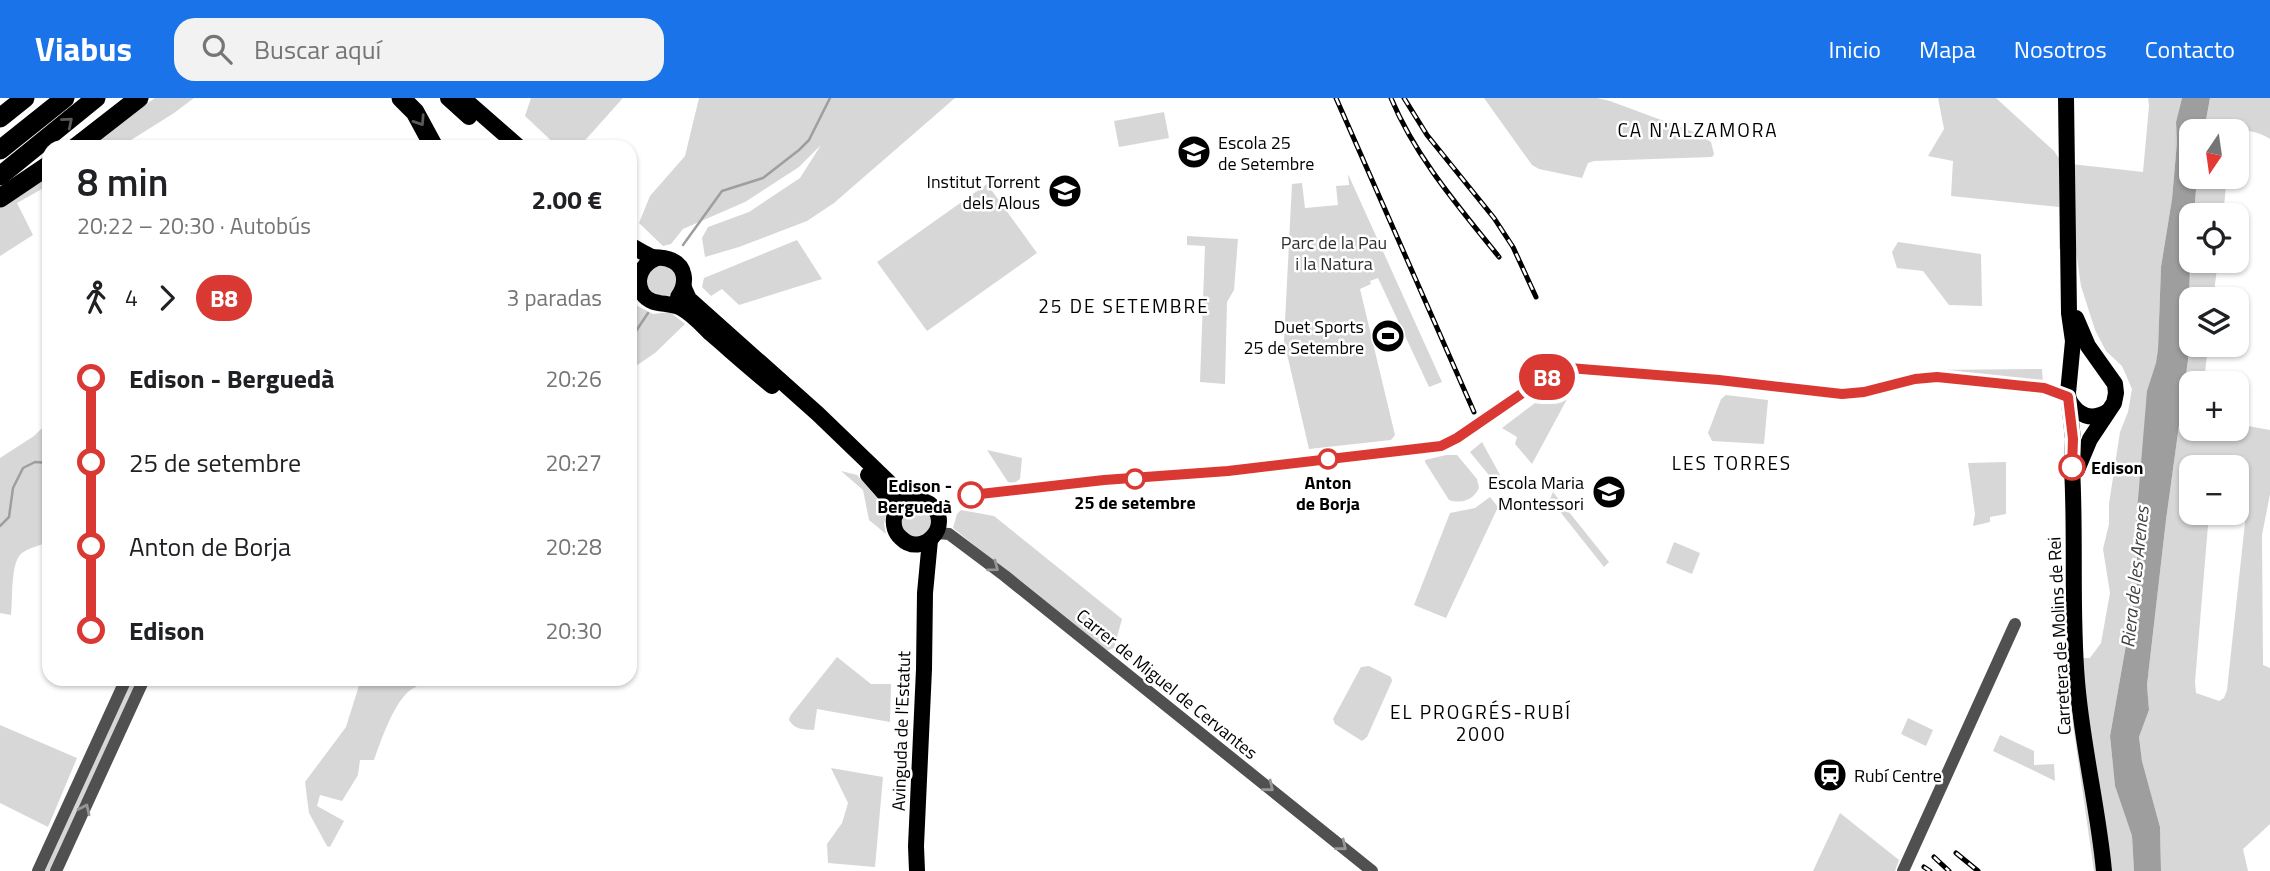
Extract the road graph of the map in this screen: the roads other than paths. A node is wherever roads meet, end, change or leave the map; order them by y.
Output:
1 (25, 98) edge
2 (65, 98) edge
3 (96, 98) edge
4 (139, 98) edge
5 (401, 98) edge
6 (448, 98) edge
7 (463, 98) edge
8 (2066, 98) edge
9 (0, 118) edge
10 (44, 140) edge
11 (85, 140) edge
12 (430, 140) edge
13 (495, 140) edge
14 (511, 140) edge
15 (42, 142) edge
16 (0, 150) edge
17 (42, 170) edge
18 (0, 176) edge
19 (0, 198) edge
20 (637, 248) edge
21 (657, 258) junction
22 (637, 279) edge
23 (637, 284) edge
24 (684, 288) junction
25 (2069, 298) junction
26 (667, 303) junction
27 (2108, 374) junction
28 (2070, 382) junction
29 (2069, 400) junction
30 (2107, 412) junction
31 (2072, 482) junction
32 (914, 500) junction
33 (898, 509) junction
34 (933, 537) junction
35 (909, 543) junction
36 (2060, 574) dead end
37 (2086, 576) dead end
38 (925, 593) junction
39 (2073, 595) junction
40 (2015, 624) dead end
41 (123, 686) edge
42 (141, 686) edge
43 (38, 871) edge
44 (56, 871) edge
45 (917, 871) edge
46 (1372, 871) edge
47 (1903, 871) edge
48 (2104, 871) edge

1 - 9 highway
2 - 16 highway
10 -> 3 highway
4 - 11 highway
5 -> 12 highway
6 - 13 main road
7 - 14 main road
8 - 25 main road, Carretera de Molins de Rei
18 -> 15 highway
17 - 19 highway
20 - 21 main road
21 - 22 main road
21 - 24 main road
23 - 26 main road
24 - 26 main road
24 - 32 main road
25 - 27 main road, Carretera de Molins de Rei
25 - 28 main road, Carretera de Molins de Rei
26 - 33 main road
27 - 28 main road
27 - 30 main road, Carretera de Molins de Rei
28 - 29 main road, Carretera de Molins de Rei
29 - 30 main road
29 - 31 main road, Carretera de Molins de Rei
30 - 31 main road, Carretera de Molins de Rei
31 - 39 main road, Carretera de Molins de Rei
32 - 33 main road
32 - 34 main road
33 - 35 main road
34 - 35 main road
34 - 38 main road, Avinguda de l'Estatut
34 -> 46 street, Carrer de Miguel de Cervantes
35 - 38 main road, Avinguda de l'Estatut
36 - 39 main road
37 - 39 main road
38 - 45 main road, Avinguda de l'Estatut
39 - 48 main road, Carretera de Molins de Rei
40 - 47 street
41 - 43 street
44 -> 42 street

